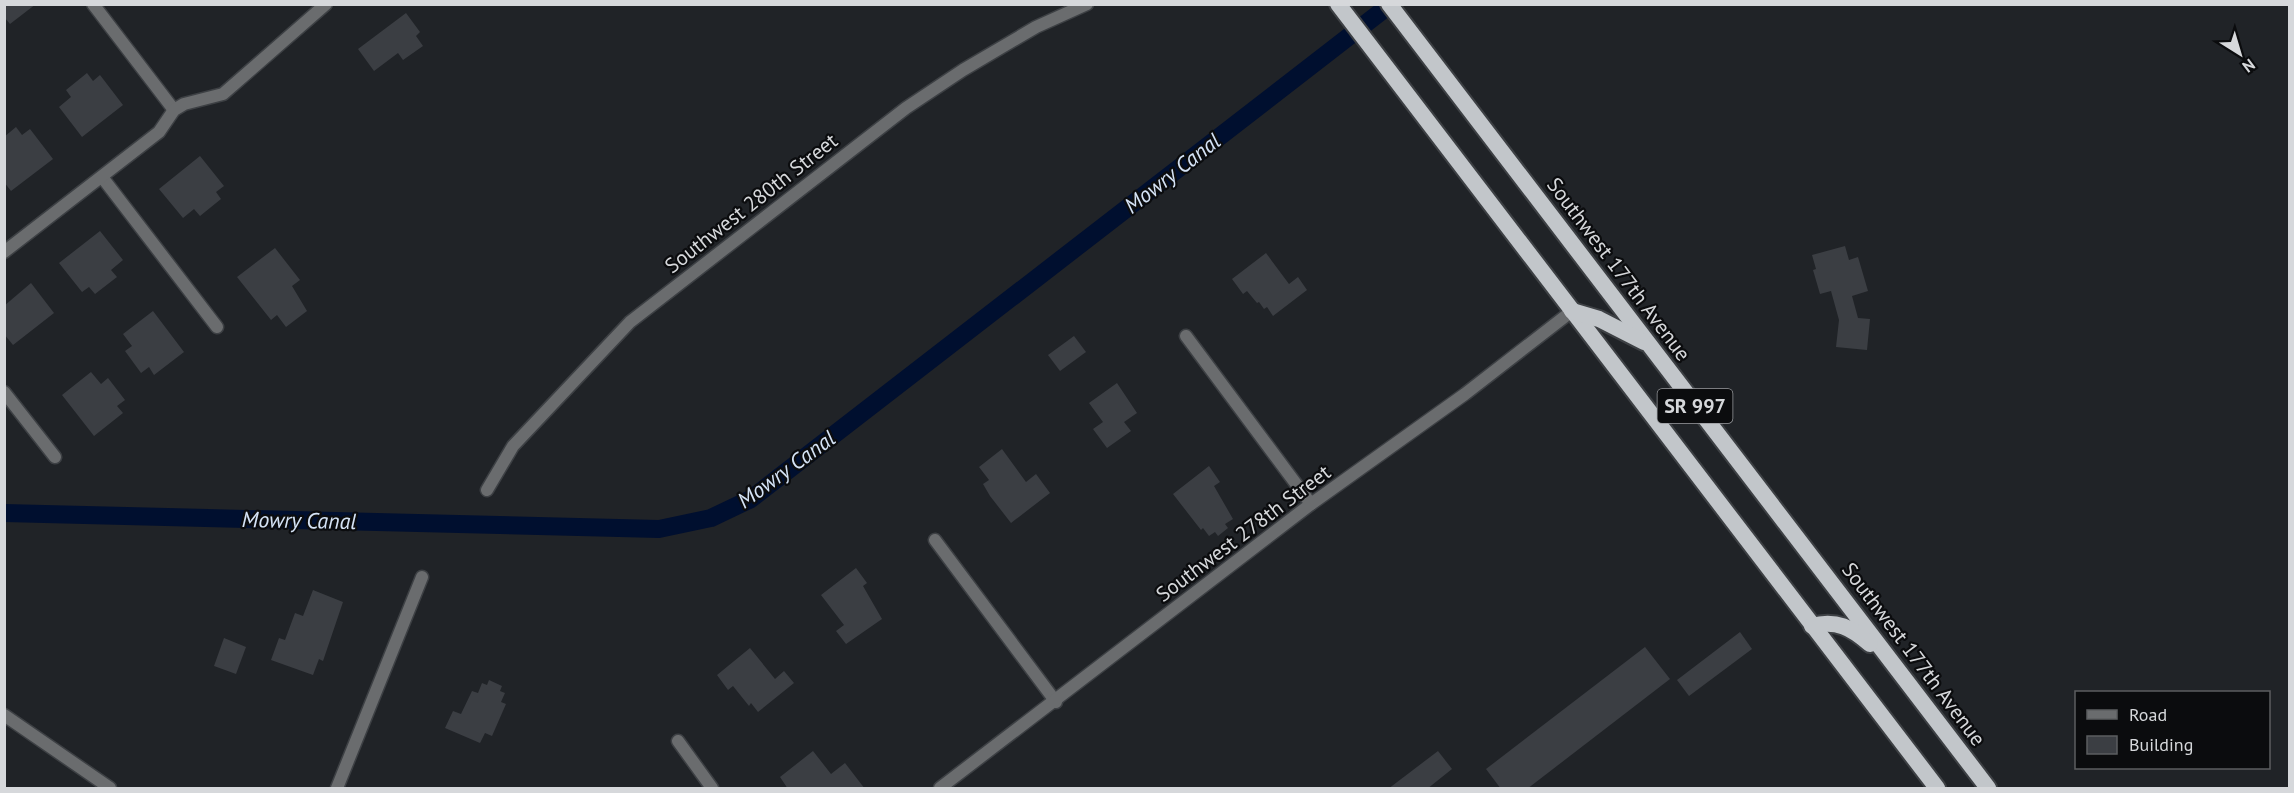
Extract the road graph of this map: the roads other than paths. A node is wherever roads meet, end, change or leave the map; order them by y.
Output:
1 (93, 4) edge
2 (326, 4) edge
3 (1087, 4) edge
4 (1389, 4) edge
5 (1341, 9) edge
6 (174, 110) junction
7 (102, 177) junction
8 (4, 252) edge
9 (1572, 311) junction
10 (217, 327) dead end
11 (1186, 336) dead end
12 (1648, 344) junction
13 (4, 392) edge
14 (55, 457) dead end
15 (487, 490) dead end
16 (1311, 504) junction
17 (935, 540) dead end
18 (422, 577) dead end
19 (1812, 626) junction
20 (1893, 664) junction
21 (1056, 702) junction
22 (4, 715) edge
23 (678, 741) dead end
24 (110, 789) edge
25 (337, 789) edge
26 (712, 789) edge
27 (940, 789) edge
28 (1936, 789) edge
29 (1988, 789) edge

1 - 6 street
2 - 6 street
3 - 15 street, Southwest 280th Street
4 - 12 highway, Southwest 177th Avenue / SR 997
5 - 9 highway, SR 997
6 - 7 street
7 - 8 street
7 - 10 street
9 - 12 highway
9 - 16 street, Southwest 278th Street
9 - 19 highway, SR 997
11 - 16 street
12 - 20 highway, Southwest 177th Avenue / SR 997
13 - 14 street
16 - 21 street, Southwest 278th Street
17 - 21 street
18 - 25 street
19 - 20 highway
19 - 28 highway, SR 997
20 - 29 highway, Southwest 177th Avenue / SR 997
21 - 27 street, Southwest 278th Street
22 - 24 street
23 - 26 street

